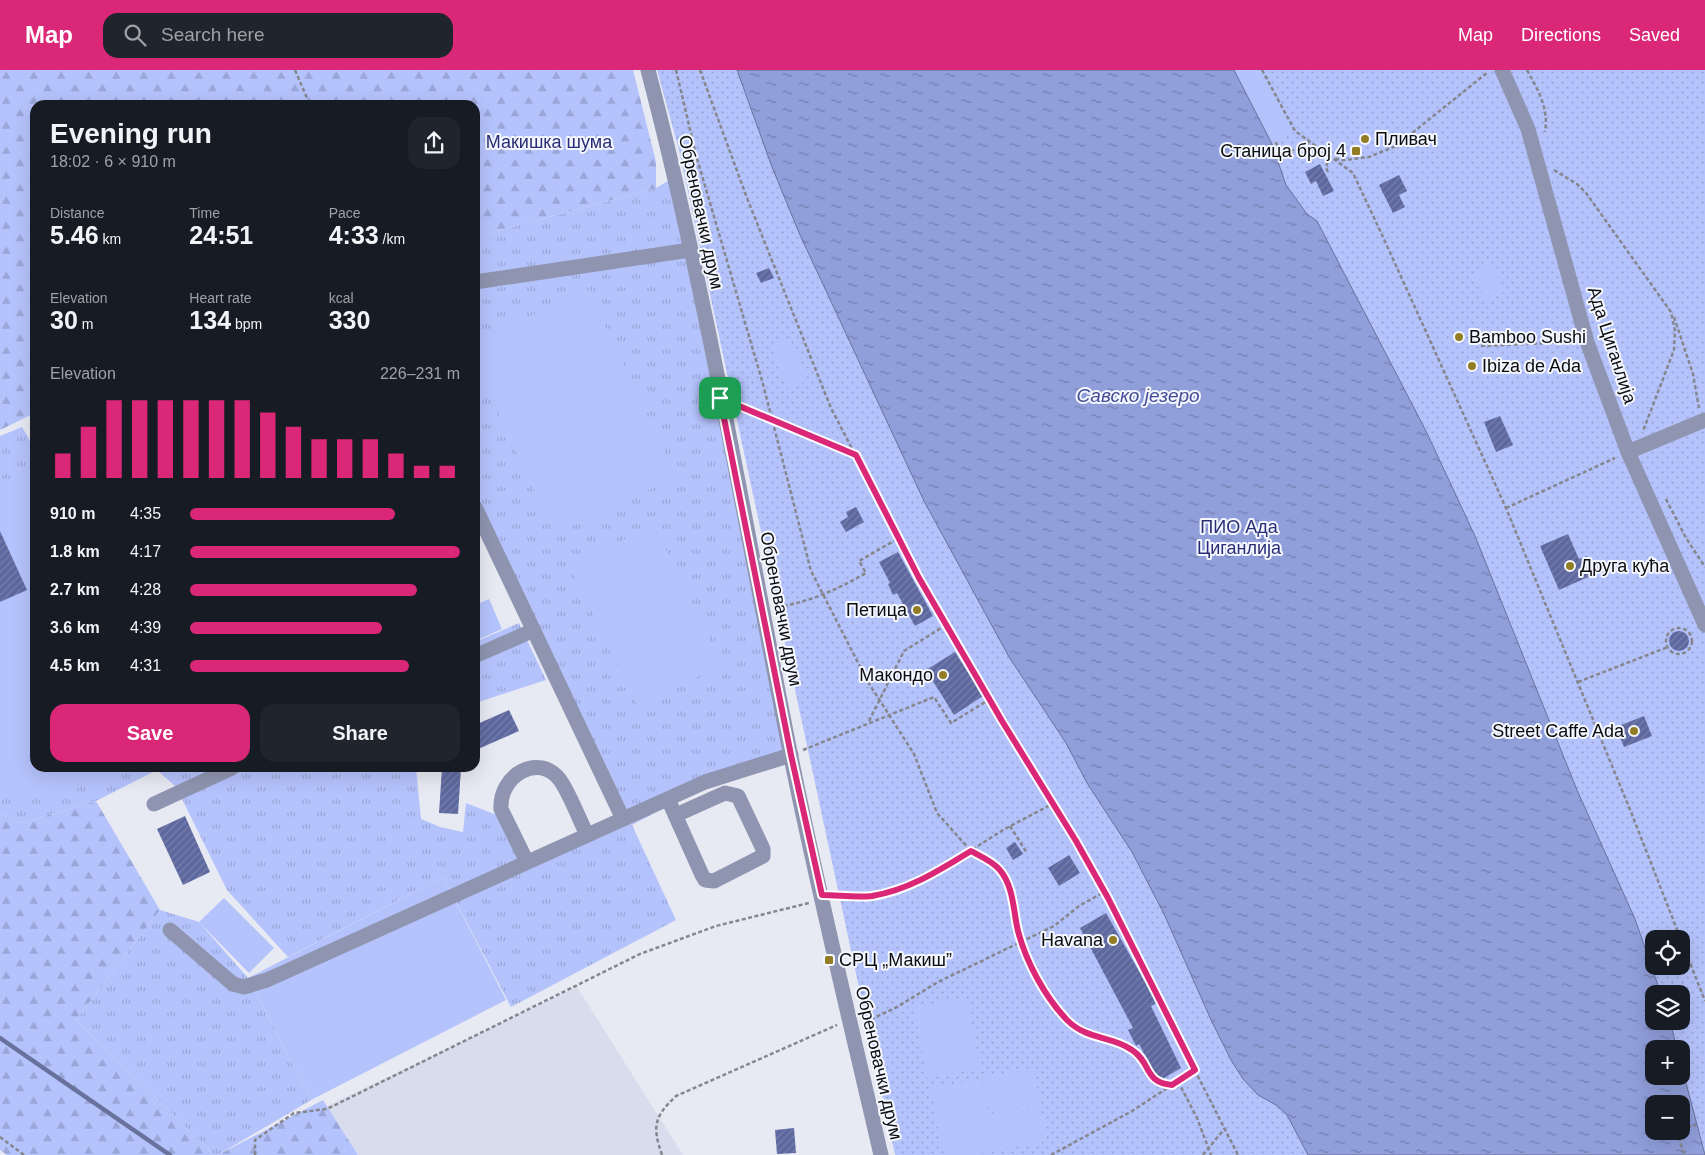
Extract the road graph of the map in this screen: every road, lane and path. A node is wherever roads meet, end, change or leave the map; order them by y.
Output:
1 (295, 70) edge
2 (648, 70) edge
3 (676, 70) edge
4 (700, 70) edge
5 (1262, 70) edge
6 (1490, 70) edge
7 (1502, 70) edge
8 (1527, 70) edge
9 (308, 100) edge
10 (1544, 138) dead end
11 (1276, 142) dead end
12 (1309, 143) junction
13 (1329, 156) junction
14 (1333, 158) junction
15 (1551, 169) dead end
16 (1328, 172) dead end
17 (690, 250) junction
18 (480, 281) edge
19 (1670, 308) junction
20 (1587, 342) junction
21 (1481, 346) dead end
22 (720, 398) junction
23 (772, 418) junction
24 (1705, 420) edge
25 (1643, 446) junction
26 (1628, 452) junction
27 (856, 455) junction
28 (1664, 494) dead end
29 (1506, 508) junction
30 (480, 517) edge
31 (899, 538) junction
32 (1705, 567) edge
33 (822, 596) junction
34 (762, 609) junction
35 (946, 625) junction
36 (1705, 625) edge
37 (534, 630) junction
38 (1668, 647) junction
39 (480, 654) edge
40 (1578, 682) junction
41 (880, 699) junction
42 (990, 699) junction
43 (889, 713) junction
44 (868, 723) junction
45 (791, 755) junction
46 (223, 772) edge
47 (668, 799) junction
48 (154, 804) dead end
49 (1052, 804) junction
50 (676, 815) junction
51 (623, 819) junction
52 (1010, 826) junction
53 (586, 835) junction
54 (971, 851) junction
55 (1028, 853) dead end
56 (527, 862) junction
57 (1104, 892) junction
58 (822, 895) junction
59 (170, 930) dead end
60 (1022, 941) junction
61 (1705, 1001) edge
62 (874, 1018) dead end
63 (849, 1019) junction
64 (1195, 1070) junction
65 (1172, 1085) junction
66 (1696, 1125) dead end
67 (1690, 1127) edge
68 (1225, 1128) junction
69 (0, 1137) edge
70 (1680, 1140) edge
71 (1208, 1148) junction
72 (24, 1155) edge
73 (255, 1155) edge
74 (662, 1155) edge
75 (881, 1155) edge
76 (1051, 1155) edge
77 (1203, 1155) edge
78 (1211, 1155) edge
79 (1238, 1155) edge
80 (1684, 1155) edge

1 - 9 path
2 - 17 street, Обреновачки друм
3 - 23 path
4 - 27 path
5 - 12 path
6 - 14 path
7 - 20 street, Ада Циганлија
8 - 10 path
11 - 12 path
12 - 13 path
13 - 14 path
13 - 16 path
14 - 29 path
15 - 19 path
17 - 18 street
17 - 22 street, Обреновачки друм
19 - 24 path
19 - 25 path
20 - 21 path
20 - 26 street, Ада Циганлија
22 - 23 path
22 - 34 street, Обреновачки друм
23 - 27 path
23 - 33 path
24 - 25 street
25 - 26 street
26 - 29 path
26 - 36 street, Ада Циганлија
27 - 31 path
28 - 32 path
29 - 40 path
30 - 37 street
31 - 33 path
31 - 35 path
33 - 34 path
33 - 41 path
34 - 45 street, Обреновачки друм
35 - 41 path
35 - 42 path
37 - 39 street
37 - 51 street
38 - 38 path
38 - 40 path
40 - 61 path
41 - 43 path
41 - 44 path
42 - 43 path
42 - 49 path
43 - 44 path
43 - 54 path
44 - 45 path
45 - 47 street
45 - 58 street, Обреновачки друм
46 - 48 street
47 - 50 street
47 - 51 street
49 - 52 path
49 - 57 path
50 - 50 street
51 - 53 street
52 - 54 path
52 - 55 path
53 - 56 street
53 - 56 street
54 - 58 path
54 - 60 path
56 - 59 street
57 - 60 path
57 - 64 path
58 - 63 street, Обреновачки друм
58 - 73 path
60 - 62 path
60 - 65 path
63 - 74 path
63 - 75 street, Обреновачки друм
64 - 65 path
64 - 68 path
65 - 71 path
65 - 76 path
66 - 67 path
68 - 71 path
68 - 79 path
69 - 72 path
70 - 80 path
71 - 77 path
71 - 78 path

